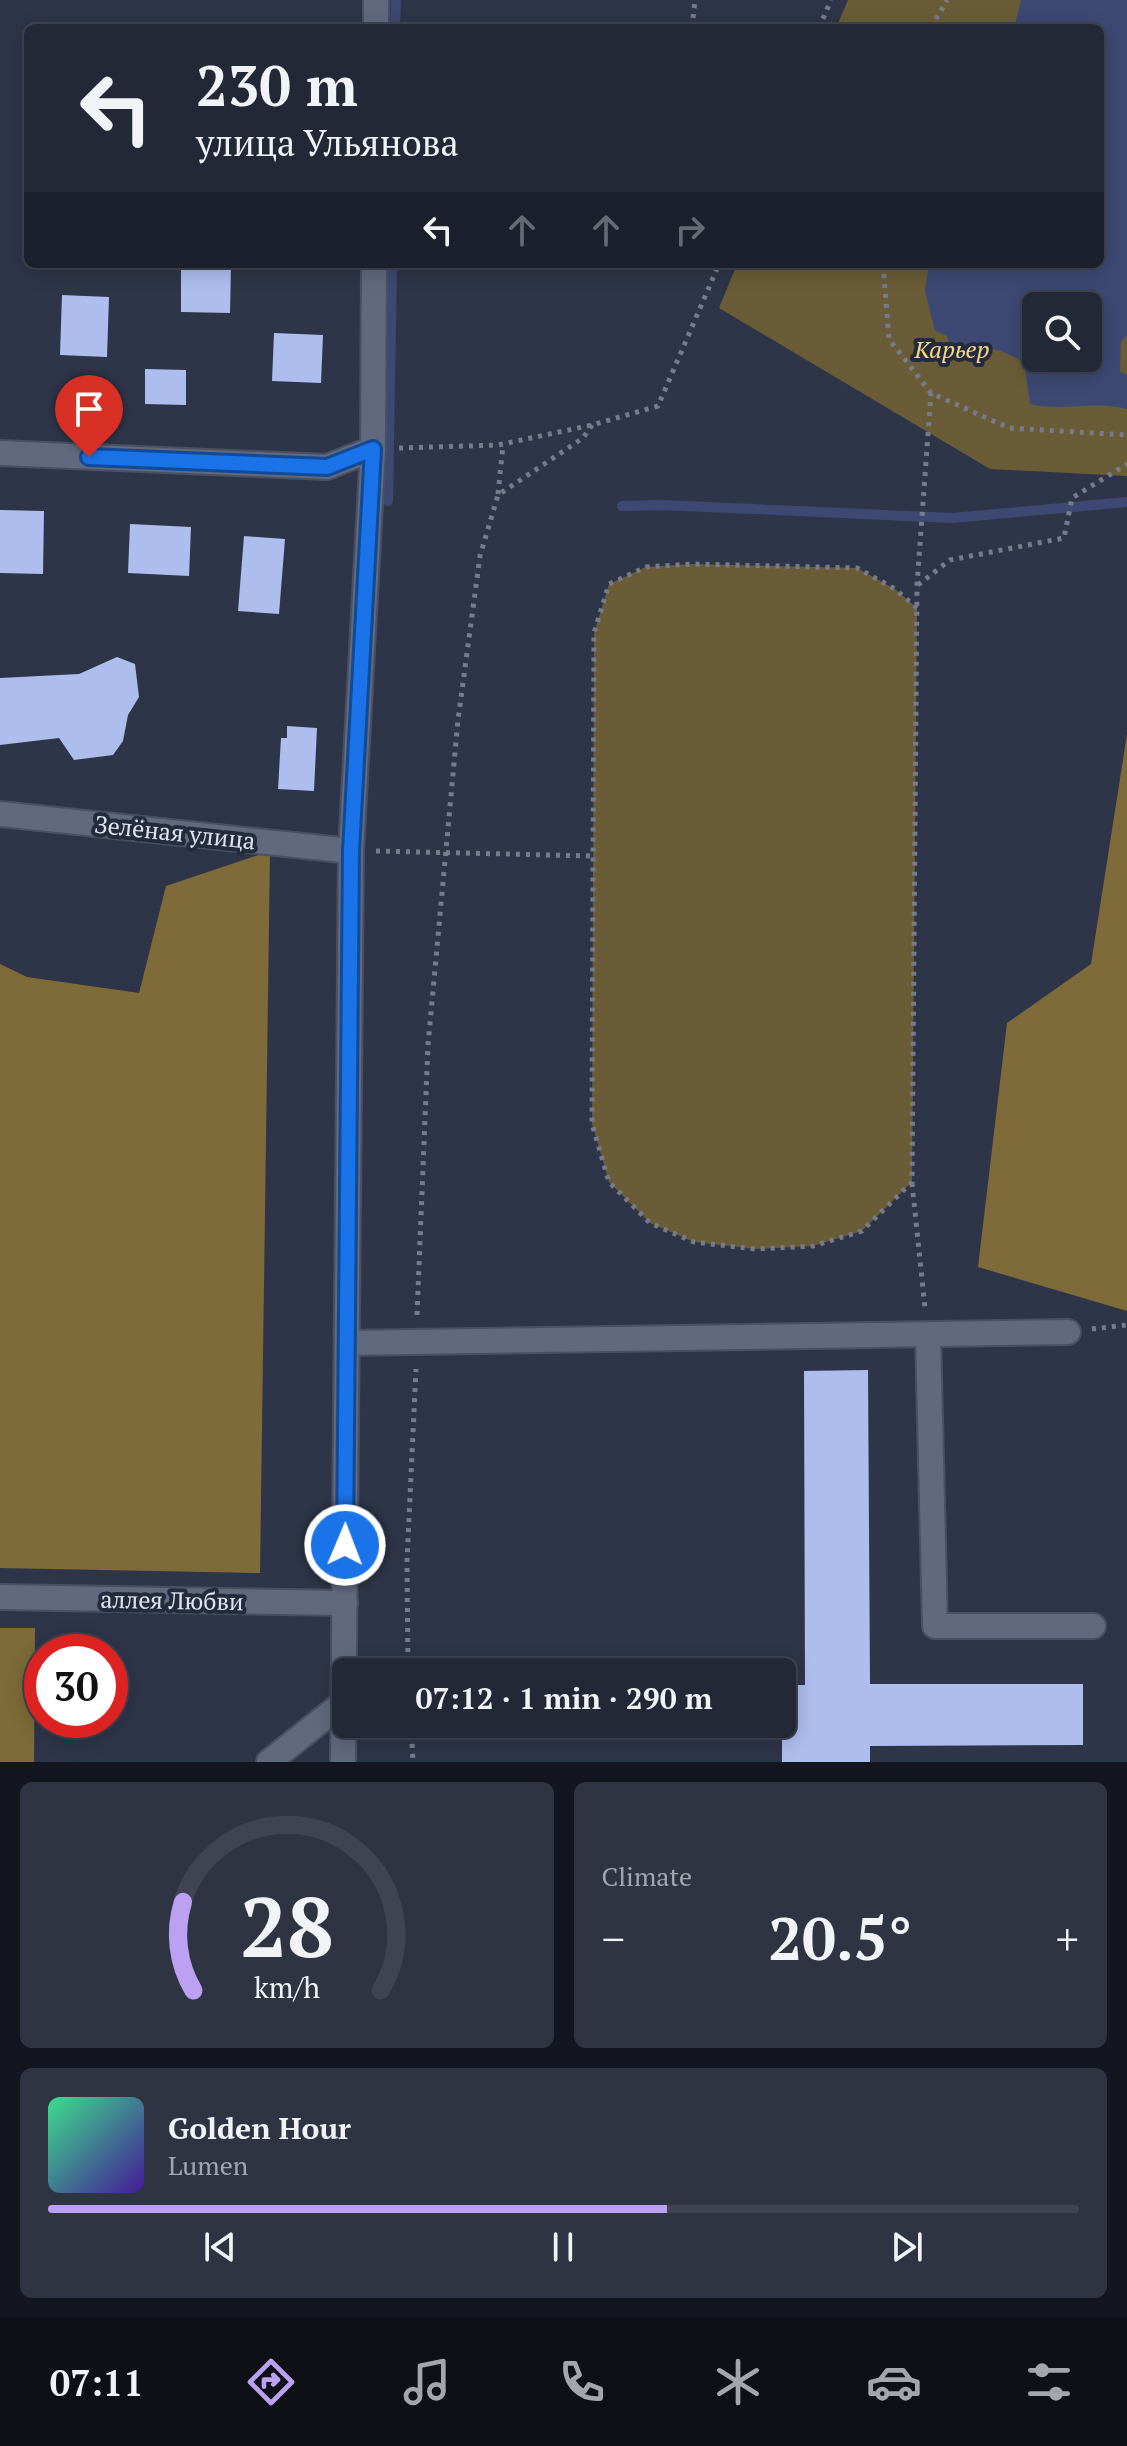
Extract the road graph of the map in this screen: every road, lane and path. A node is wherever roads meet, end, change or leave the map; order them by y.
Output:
1 (376, 0) edge
2 (695, 0) edge
3 (831, 0) edge
4 (947, 0) edge
5 (376, 24) edge
6 (692, 24) edge
7 (821, 24) edge
8 (933, 24) edge
9 (374, 268) edge
10 (717, 268) edge
11 (883, 268) edge
12 (931, 393) junction
13 (592, 425) junction
14 (1127, 435) edge
15 (503, 444) junction
16 (399, 448) dead end
17 (373, 449) junction
18 (0, 453) edge
19 (1127, 464) edge
20 (498, 495) junction
21 (917, 585) junction
22 (917, 608) junction
23 (0, 814) edge
24 (351, 851) junction
25 (448, 853) junction
26 (593, 856) junction
27 (912, 1182) junction
28 (1068, 1332) dead end
29 (928, 1335) junction
30 (347, 1343) junction
31 (417, 1343) junction
32 (0, 1597) edge
33 (345, 1603) junction
34 (1093, 1626) dead end
35 (344, 1658) edge
36 (408, 1658) edge
37 (332, 1712) edge
38 (343, 1738) edge
39 (412, 1738) edge
40 (269, 1762) edge
41 (343, 1762) edge
42 (413, 1762) edge

1 - 5 street
2 - 6 path
3 - 7 path
4 - 8 path
9 - 17 street
10 - 13 path
11 - 12 path
12 - 14 path
12 - 21 path
13 - 15 path
13 - 20 path
15 - 16 path
15 - 20 path
17 - 18 street
17 - 24 street
19 - 21 path
20 - 25 path
21 - 22 path
22 - 26 path
22 - 27 path
23 - 24 street, Зелёная улица
24 - 25 path
24 - 30 street
25 - 26 path
25 - 31 path
26 - 27 path
27 - 29 path
28 - 29 street
29 - 31 street
29 - 34 street
30 - 31 street
30 - 33 street
31 - 36 path
32 - 33 street, аллея Любви
33 - 35 street
37 - 40 street
38 - 41 street
39 - 42 path

